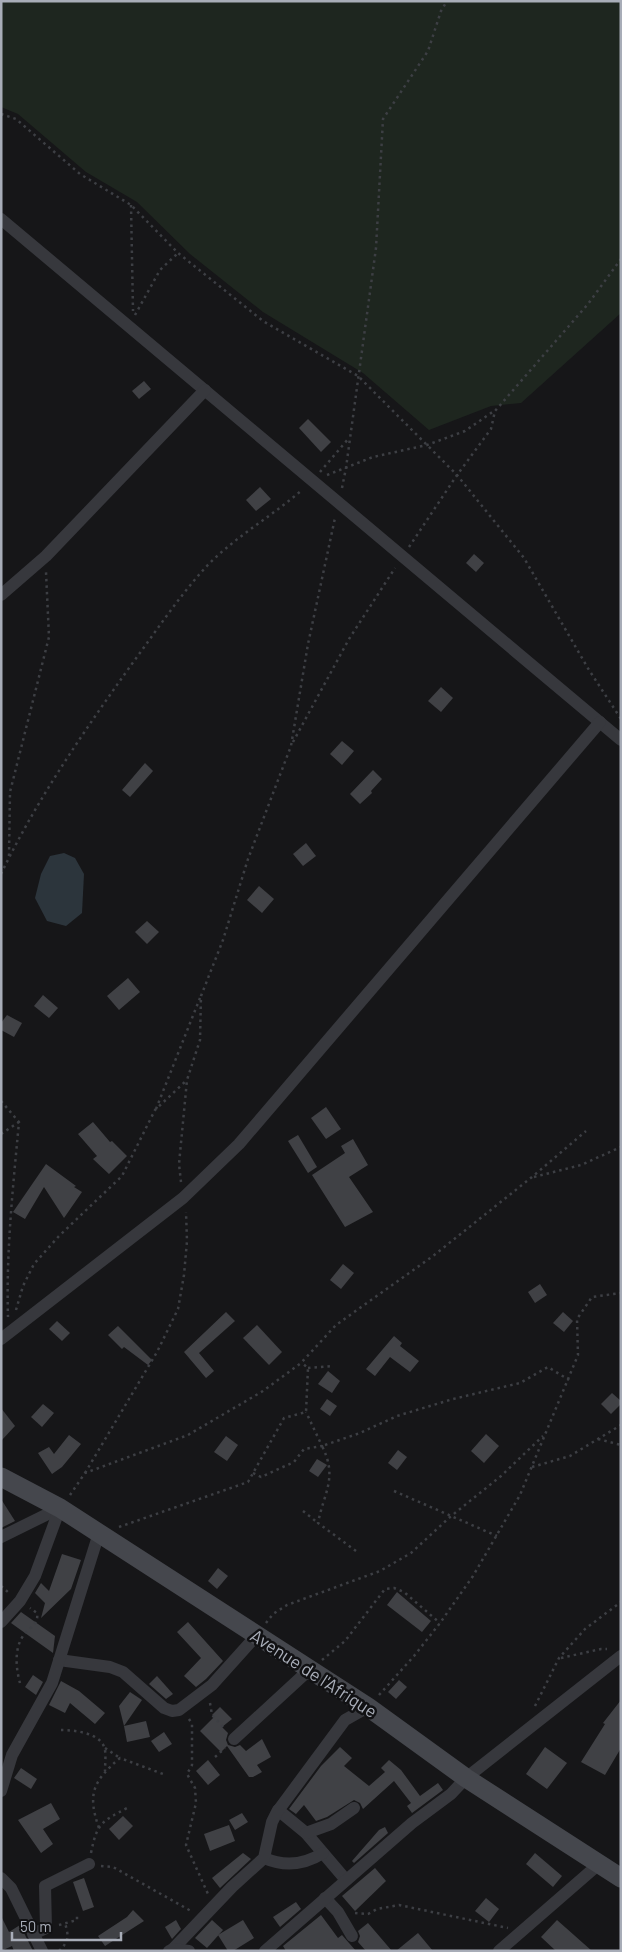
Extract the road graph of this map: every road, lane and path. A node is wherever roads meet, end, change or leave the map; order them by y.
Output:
1 (447, 1) edge
2 (1, 114) edge
3 (131, 205) junction
4 (1, 218) edge
5 (178, 253) junction
6 (621, 259) edge
7 (358, 376) junction
8 (205, 390) junction
9 (495, 411) junction
10 (350, 436) junction
11 (427, 444) junction
12 (346, 468) junction
13 (457, 475) junction
14 (313, 481) junction
15 (339, 502) junction
16 (46, 556) junction
17 (403, 556) junction
18 (1, 595) edge
19 (621, 719) edge
20 (600, 722) junction
21 (621, 740) edge
22 (291, 746) junction
23 (9, 858) junction
24 (1, 874) edge
25 (201, 996) junction
26 (187, 1080) junction
27 (1, 1101) edge
28 (155, 1110) junction
29 (19, 1122) junction
30 (586, 1132) dead end
31 (1, 1134) edge
32 (621, 1147) edge
33 (532, 1178) junction
34 (183, 1198) junction
35 (621, 1293) edge
36 (5, 1336) edge
37 (301, 1362) junction
38 (333, 1366) dead end
39 (308, 1368) junction
40 (569, 1380) junction
41 (306, 1412) junction
42 (621, 1426) edge
43 (544, 1435) junction
44 (598, 1439) junction
45 (621, 1445) edge
46 (322, 1446) junction
47 (532, 1467) junction
48 (85, 1472) junction
49 (253, 1473) junction
50 (1, 1477) edge
51 (394, 1491) dead end
52 (60, 1508) junction
53 (302, 1511) dead end
54 (450, 1517) junction
55 (318, 1523) junction
56 (99, 1533) junction
57 (497, 1536) junction
58 (1, 1537) edge
59 (356, 1551) dead end
60 (20, 1601) junction
61 (621, 1602) edge
62 (1, 1622) edge
63 (440, 1623) junction
64 (256, 1636) junction
65 (616, 1653) edge
66 (559, 1658) junction
67 (59, 1660) junction
68 (309, 1670) junction
69 (20, 1683) dead end
70 (212, 1685) junction
71 (182, 1707) junction
72 (368, 1707) junction
73 (534, 1709) dead end
74 (60, 1730) dead end
75 (234, 1739) joint
76 (105, 1748) junction
77 (120, 1758) junction
78 (105, 1770) junction
79 (162, 1774) dead end
80 (466, 1778) junction
81 (1, 1790) edge
82 (127, 1808) dead end
83 (354, 1808) dead end
84 (278, 1810) junction
85 (99, 1828) junction
86 (306, 1833) junction
87 (323, 1853) junction
88 (264, 1858) junction
89 (89, 1864) junction
90 (599, 1864) junction
91 (1, 1878) edge
92 (621, 1878) edge
93 (346, 1880) junction
94 (325, 1898) junction
95 (214, 1906) junction
96 (338, 1912) junction
97 (77, 1915) dead end
98 (203, 1918) junction
99 (65, 1923) junction
100 (46, 1928) junction
101 (520, 1933) junction
102 (34, 1934) junction
103 (352, 1936) dead end
104 (1, 1944) edge
105 (171, 1950) edge
106 (4, 1951) edge
107 (42, 1951) edge
108 (59, 1951) edge
109 (189, 1951) edge
110 (264, 1951) edge
111 (500, 1951) edge

1 - 7 path
2 - 3 path
3 - 5 path
3 - 5 path
4 - 8 street
5 - 7 path
6 - 9 path
7 - 10 path
7 - 11 path
8 - 14 street
8 - 16 street
9 - 11 path
9 - 13 path
10 - 12 path
10 - 14 path
11 - 12 path
11 - 13 path
12 - 14 path
12 - 15 path
13 - 17 path
13 - 19 path
14 - 15 street
14 - 23 path
15 - 17 street
15 - 22 path
16 - 18 street
16 - 23 path
17 - 20 street
17 - 22 path
20 - 21 street
20 - 34 street
22 - 25 path
23 - 24 path
25 - 26 path
25 - 28 path
26 - 28 path
26 - 34 path
27 - 29 path
28 - 36 path
29 - 31 path
29 - 36 path
30 - 33 path
32 - 33 path
33 - 37 path
34 - 36 street
34 - 48 path
35 - 40 path
37 - 39 path
37 - 48 path
38 - 39 path
39 - 41 path
40 - 43 path
40 - 46 path
41 - 46 path
41 - 49 path
42 - 44 path
43 - 47 path
43 - 54 path
44 - 45 path
44 - 47 path
46 - 49 path
46 - 55 path
47 - 57 path
48 - 52 path
49 - 56 path
50 - 52 main road, Avenue de l'Afrique
51 - 54 path
52 - 56 main road, Avenue de l'Afrique
52 - 58 street
52 - 60 street
53 - 55 path
54 - 57 path
54 - 64 path
55 - 59 path
56 - 64 main road, Avenue de l'Afrique
56 - 67 street
57 - 63 path
60 - 62 street
60 - 69 path
61 - 66 path
63 - 68 path
63 - 72 path
64 - 68 main road, Avenue de l'Afrique
64 - 70 street
65 - 66 path
65 - 80 street
66 - 73 path
67 - 71 street
67 - 81 street
68 - 72 main road, Avenue de l'Afrique
68 - 75 street
70 - 71 street
70 - 75 path
71 - 95 path
72 - 80 main road, Avenue de l'Afrique
72 - 84 street
74 - 76 path
76 - 77 path
76 - 78 path
77 - 78 path
77 - 79 path
78 - 85 path
80 - 90 main road, Avenue de l'Afrique
80 - 93 street
82 - 85 path
83 - 86 street
84 - 86 street
84 - 88 street
85 - 89 path
86 - 87 street
87 - 88 street
87 - 93 street
88 - 95 street
89 - 98 path
89 - 100 street
90 - 92 main road, Avenue de l'Afrique
90 - 101 street
91 - 102 street
93 - 94 street
94 - 96 street
94 - 110 street
95 - 98 street
96 - 101 path
96 - 103 street
97 - 99 path
98 - 105 street
99 - 100 path
99 - 108 path
100 - 102 street
101 - 111 street
102 - 107 street
104 - 106 path
105 - 109 street

